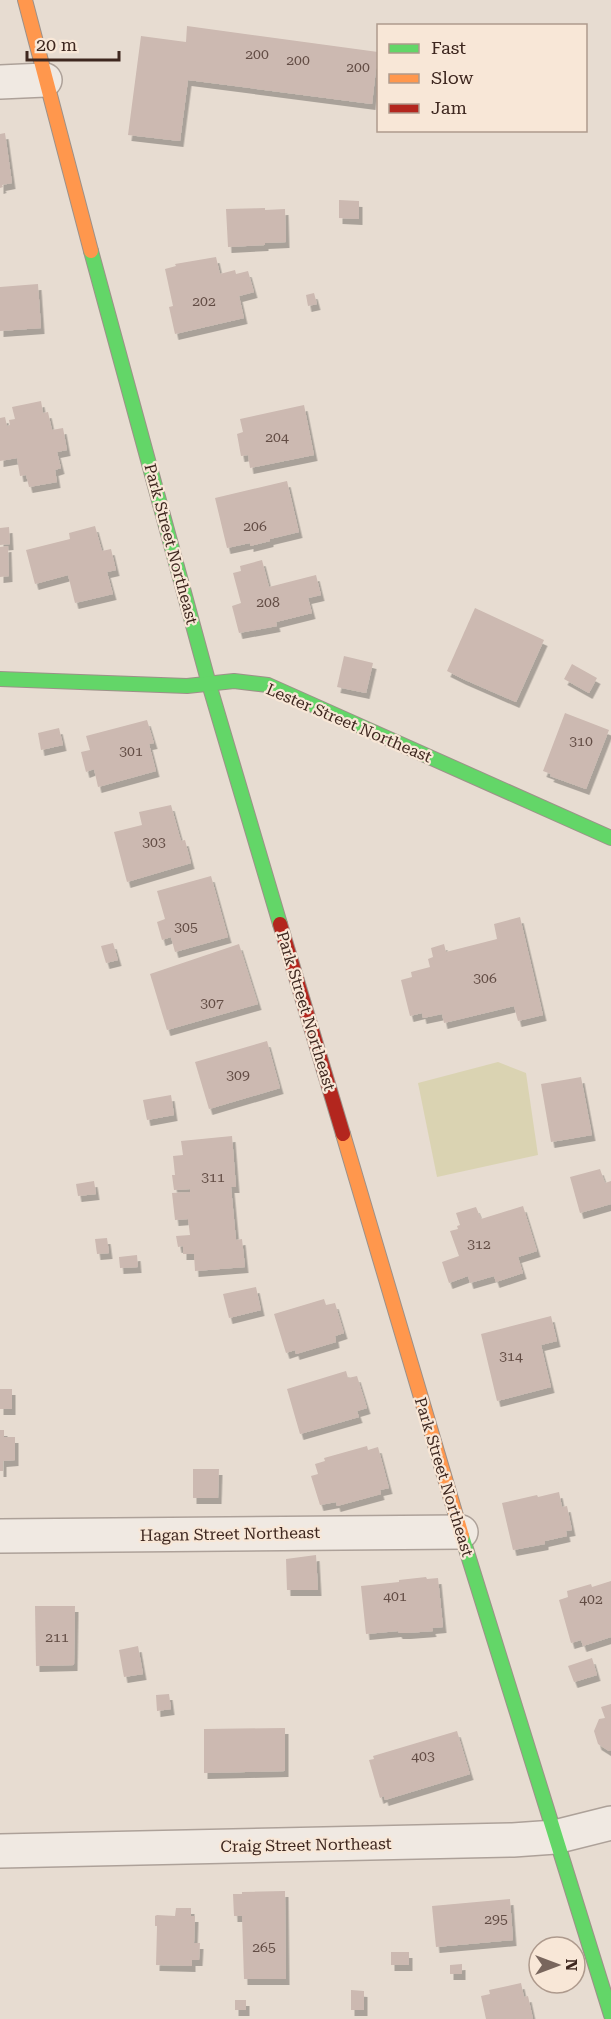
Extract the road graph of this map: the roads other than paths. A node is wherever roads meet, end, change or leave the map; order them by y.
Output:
1 (25, 0) edge
2 (45, 80) junction
3 (0, 82) edge
4 (0, 679) edge
5 (209, 684) junction
6 (611, 838) edge
7 (461, 1532) junction
8 (0, 1536) edge
9 (611, 1823) edge
10 (555, 1837) junction
11 (0, 1851) edge
12 (611, 2015) edge

1 - 2 street, Park Street Northeast
2 - 3 street
2 - 5 street, Park Street Northeast
4 - 5 street, Lester Street Northeast
5 - 6 street, Lester Street Northeast
5 - 7 street, Park Street Northeast
7 - 8 street, Hagan Street Northeast
7 - 10 street, Park Street Northeast
9 - 10 street, Craig Street Northeast
10 - 11 street, Craig Street Northeast
10 - 12 street, Park Street Northeast

